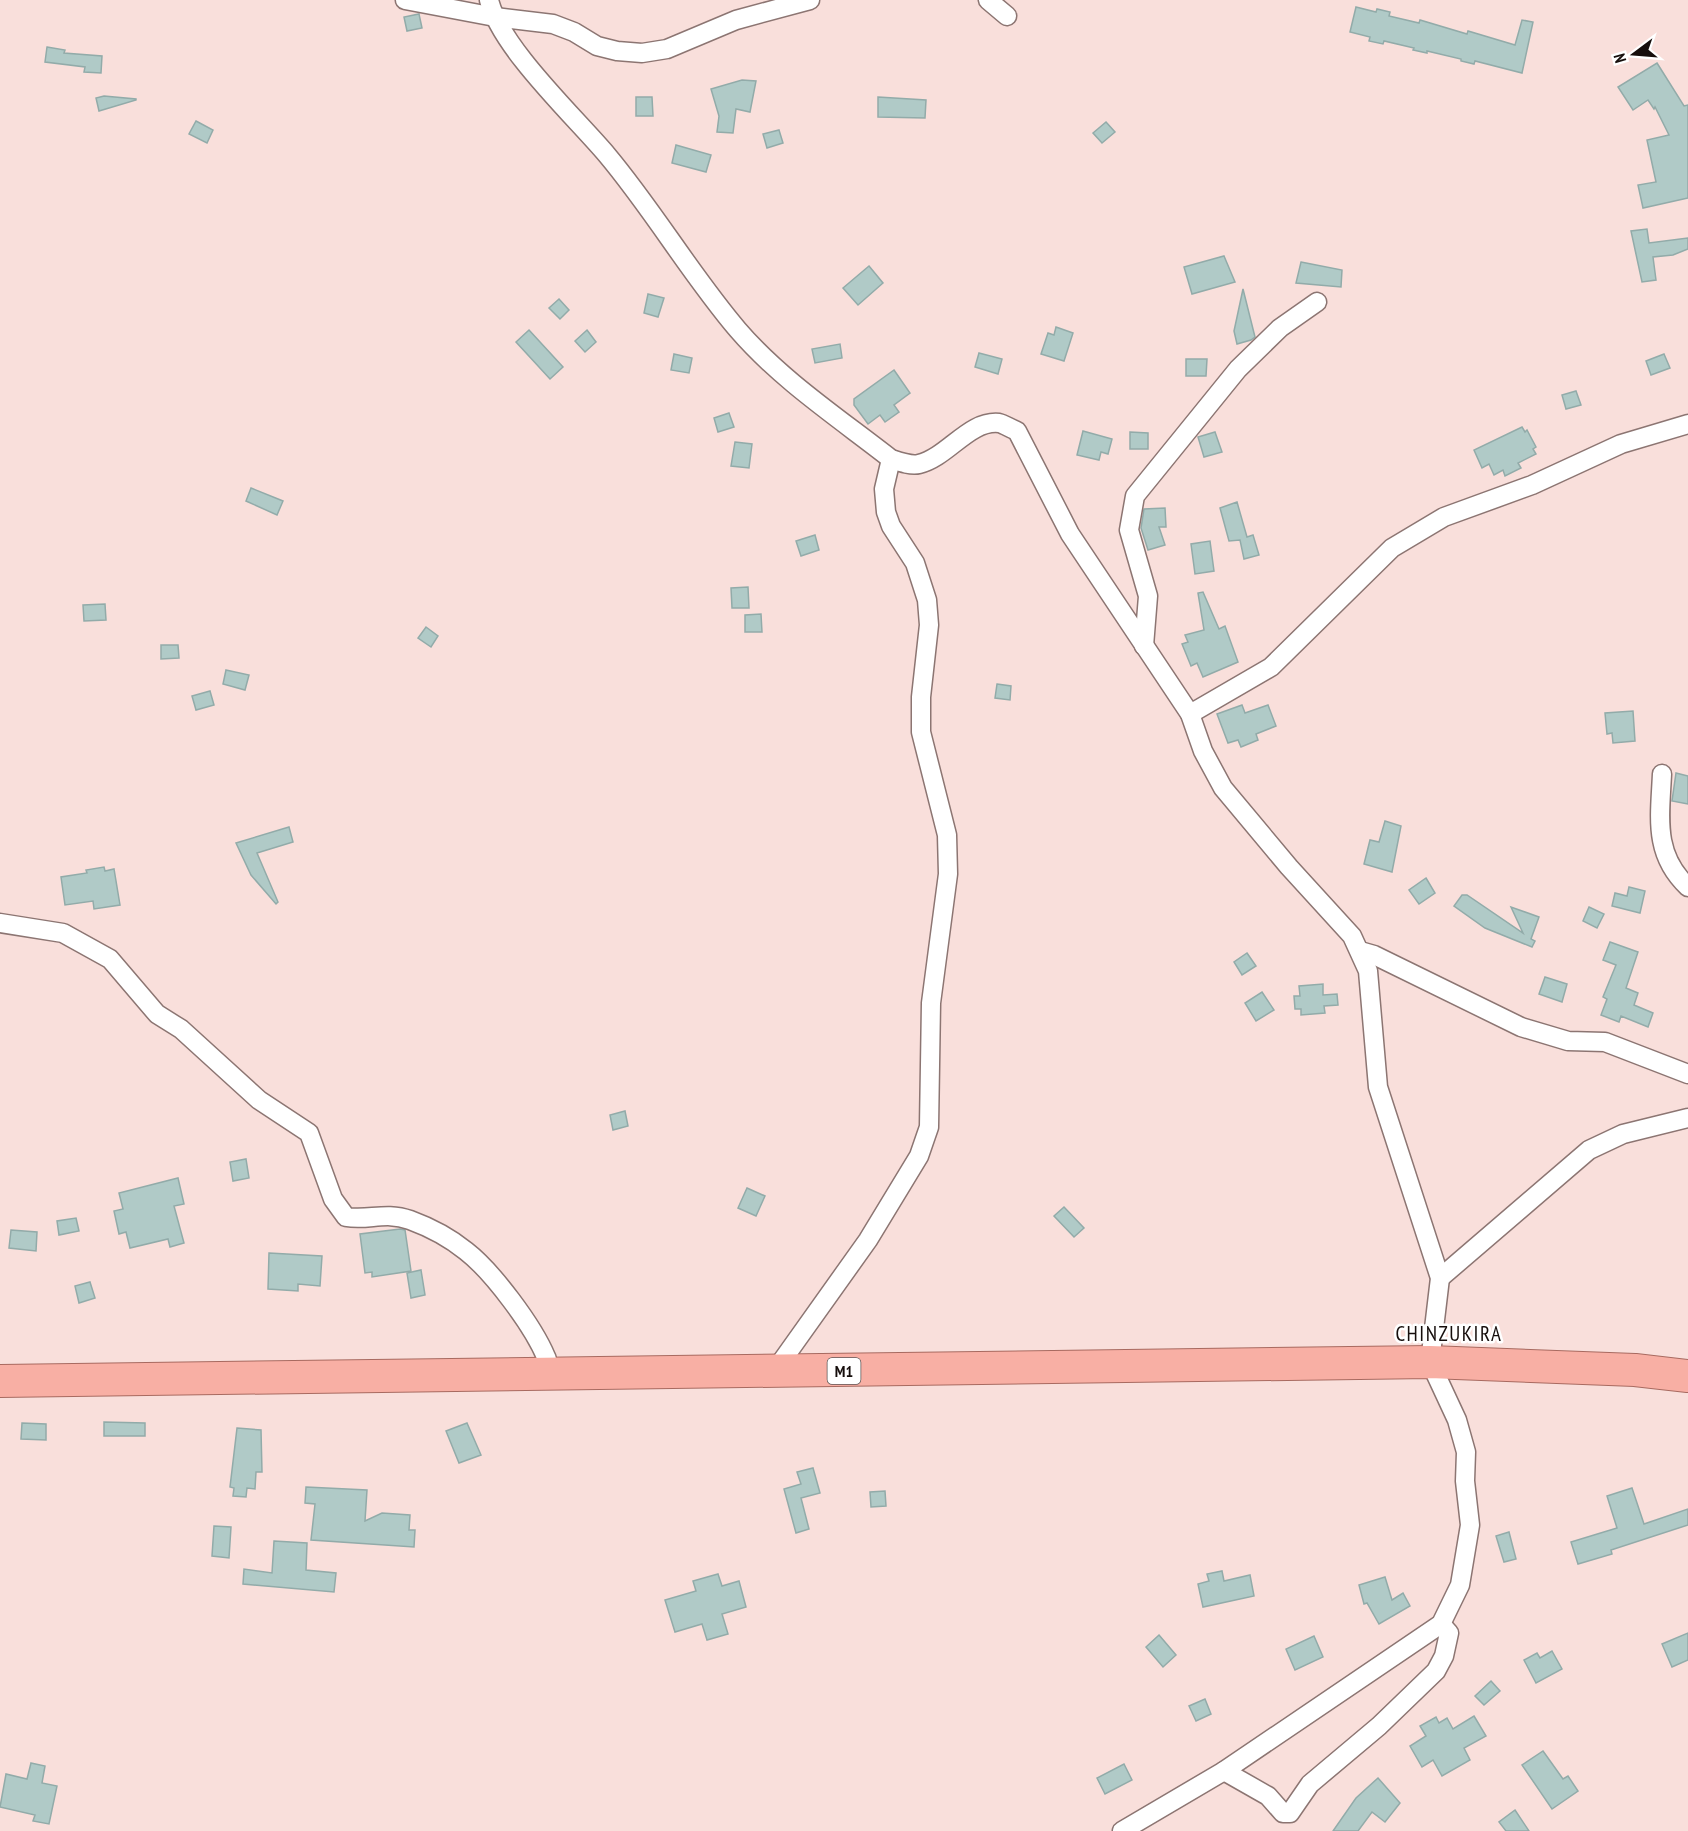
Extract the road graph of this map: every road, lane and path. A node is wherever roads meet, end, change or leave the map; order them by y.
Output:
1 (405, 0) edge
2 (810, 0) edge
3 (988, 0) edge
4 (492, 9) edge
5 (1007, 16) dead end
6 (1317, 302) dead end
7 (1688, 424) edge
8 (891, 459) junction
9 (1144, 646) junction
10 (1190, 714) junction
11 (1662, 774) dead end
12 (1688, 887) edge
13 (0, 923) edge
14 (1360, 951) junction
15 (1688, 1074) edge
16 (1688, 1118) edge
17 (1440, 1278) junction
18 (1430, 1362) junction
19 (774, 1372) junction
20 (547, 1375) junction
21 (1688, 1376) edge
22 (0, 1381) edge
23 (1441, 1624) junction
24 (1224, 1771) junction
25 (1122, 1831) edge

1 - 4 street
2 - 4 street
3 - 5 street
4 - 8 street
6 - 9 street
7 - 10 street
8 - 9 street
8 - 19 street
9 - 10 street
10 - 14 street
11 - 12 street
13 - 20 street
14 - 15 street
14 - 17 street
16 - 17 street
17 - 18 street
18 - 19 highway, M1
18 - 21 highway, M1
18 - 23 street
19 - 20 highway, M1
20 - 22 highway, M1
23 - 24 street
23 - 24 street
24 - 25 street

